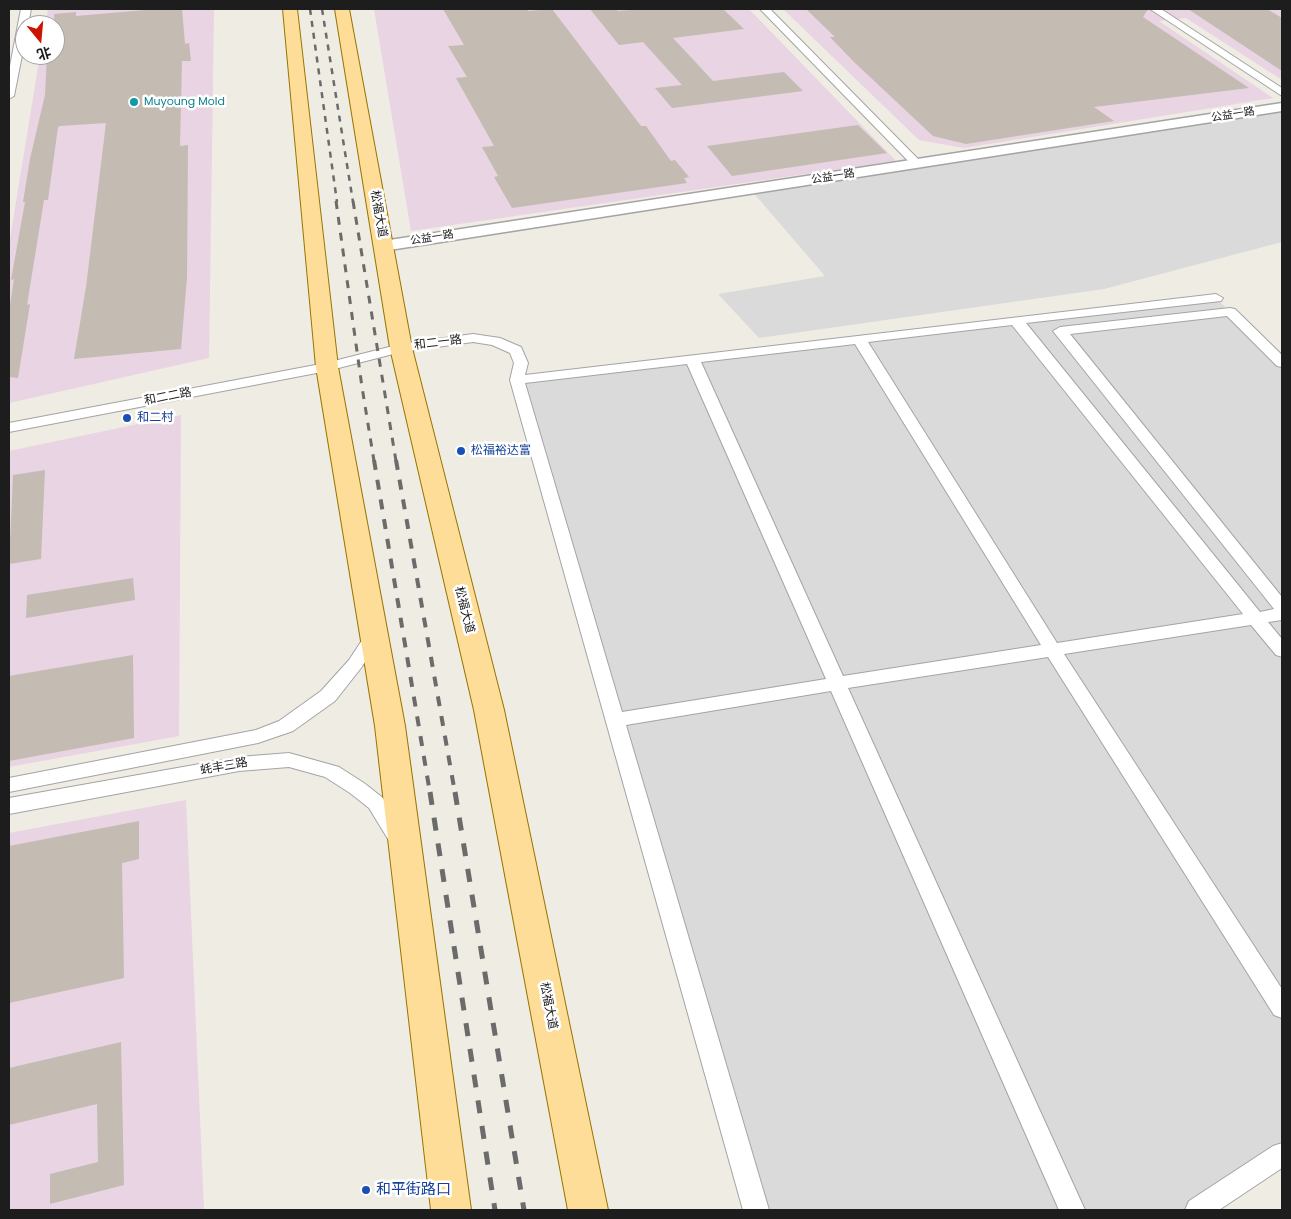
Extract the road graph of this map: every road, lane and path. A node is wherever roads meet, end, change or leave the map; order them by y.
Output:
1 (26, 9) edge
2 (290, 9) edge
3 (342, 9) edge
4 (765, 9) edge
5 (1155, 9) edge
6 (1282, 93) edge
7 (9, 96) edge
8 (1282, 107) edge
9 (917, 164) junction
10 (383, 246) junction
11 (1216, 298) dead end
12 (1016, 320) junction
13 (859, 339) junction
14 (401, 348) junction
15 (692, 359) junction
16 (1282, 363) edge
17 (327, 367) junction
18 (517, 380) junction
19 (9, 428) edge
20 (1282, 608) edge
21 (1282, 614) edge
22 (1256, 618) junction
23 (374, 635) junction
24 (1052, 649) junction
25 (1282, 651) edge
26 (838, 682) junction
27 (614, 720) junction
28 (9, 785) edge
29 (9, 806) edge
30 (406, 849) junction
31 (1282, 1008) edge
32 (1282, 1154) edge
33 (451, 1210) edge
34 (588, 1210) edge
35 (756, 1210) edge
36 (1072, 1210) edge
37 (1198, 1210) edge

1 - 7 street
2 - 17 main road
3 - 10 main road, 松福大道
4 - 9 street
5 - 6 street
8 - 9 street, 公益一路
9 - 10 street, 公益一路
10 - 14 main road, 松福大道
11 - 12 street
12 - 13 street
12 - 22 street
13 - 15 street
13 - 24 street
14 - 17 street, 和二一路
14 - 18 street, 和二一路
14 - 34 main road, 松福大道
15 - 18 street
15 - 26 street
16 - 20 street
17 - 19 street, 和二二路
17 - 23 main road
18 - 27 street, 和二一路
21 - 22 street
22 - 24 street
22 - 25 street
23 - 28 street, 蚝丰三路
23 - 30 main road
24 - 26 street
24 - 31 street
26 - 27 street
26 - 36 street
27 - 35 street, 和二一路
29 - 30 street, 蚝丰三路
30 - 33 main road
32 - 37 street

